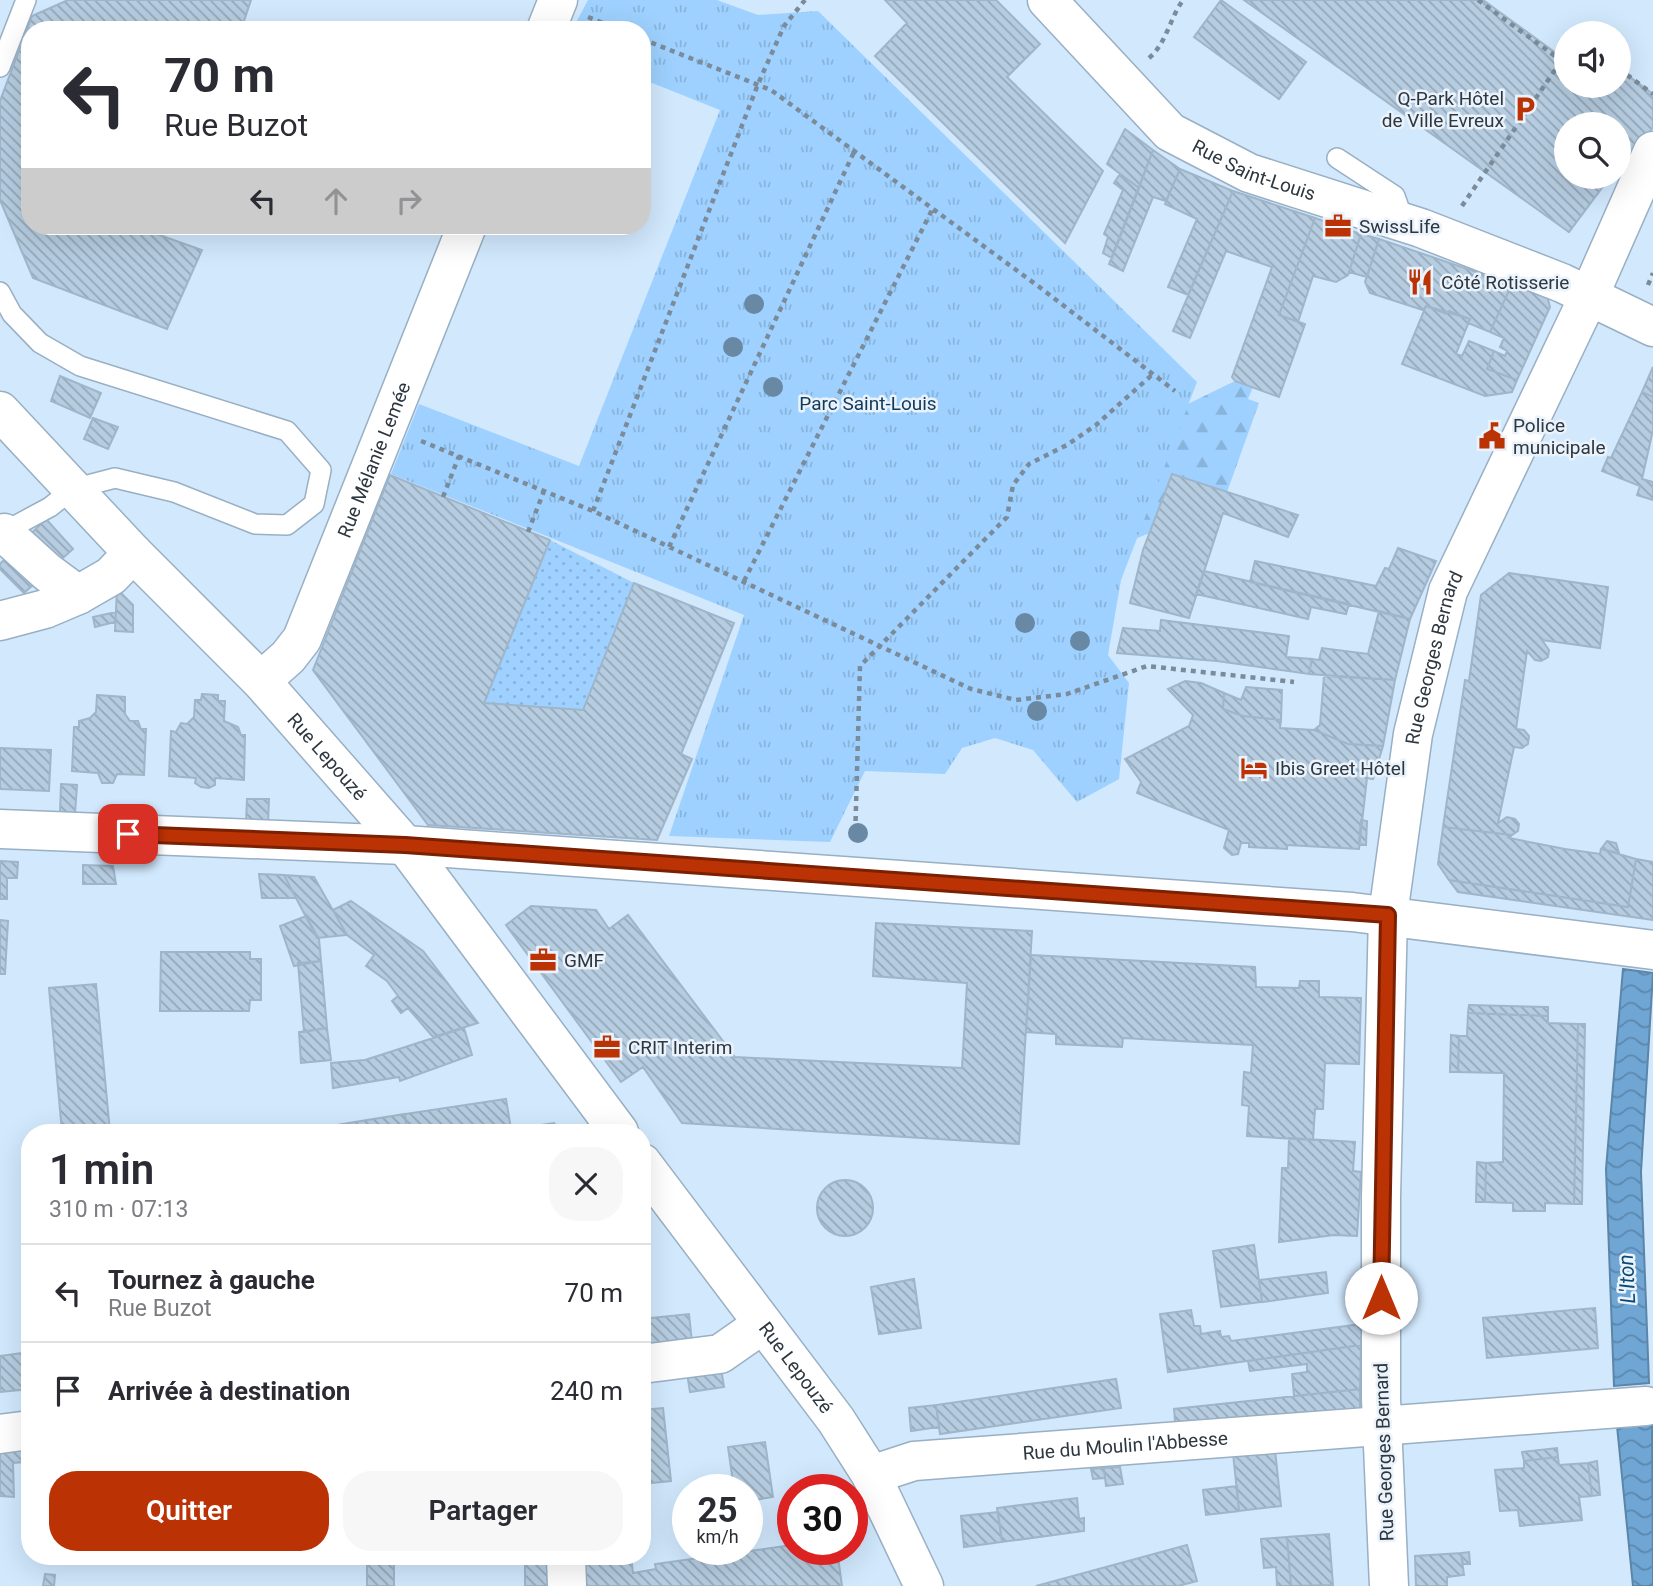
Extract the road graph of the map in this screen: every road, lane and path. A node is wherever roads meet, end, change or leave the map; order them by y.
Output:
1 (26, 0) edge
2 (558, 0) edge
3 (805, 0) edge
4 (1047, 0) edge
5 (1183, 0) edge
6 (1478, 0) edge
7 (550, 21) edge
8 (651, 42) edge
9 (1554, 55) edge
10 (0, 67) edge
11 (1554, 76) edge
12 (1631, 78) edge
13 (1121, 81) junction
14 (758, 84) junction
15 (1653, 94) edge
16 (854, 152) junction
17 (1642, 156) edge
18 (1337, 158) dead end
19 (932, 210) junction
20 (1458, 212) dead end
21 (1404, 222) junction
22 (463, 235) edge
23 (0, 292) edge
24 (1589, 296) junction
25 (1653, 327) edge
26 (1153, 374) junction
27 (1175, 391) dead end
28 (0, 411) edge
29 (387, 426) junction
30 (460, 456) junction
31 (73, 489) junction
32 (544, 491) junction
33 (443, 496) dead end
34 (593, 511) junction
35 (528, 532) dead end
36 (2, 533) edge
37 (669, 547) junction
38 (133, 553) junction
39 (744, 582) junction
40 (78, 595) junction
41 (0, 621) edge
42 (879, 644) junction
43 (261, 681) junction
44 (1294, 682) dead end
45 (0, 829) edge
46 (405, 845) junction
47 (855, 877) junction
48 (1388, 915) junction
49 (1653, 950) edge
50 (613, 1124) edge
51 (651, 1175) edge
52 (763, 1324) junction
53 (651, 1363) edge
54 (1630, 1407) dead end
55 (1381, 1425) junction
56 (21, 1431) edge
57 (0, 1434) edge
58 (871, 1475) junction
59 (566, 1565) edge
60 (567, 1586) edge
61 (924, 1586) edge
62 (1389, 1586) edge

1 - 10 lane
2 - 7 street
3 - 14 path
4 - 13 street, Rue Saint-Louis
5 - 13 path
6 - 9 path
8 - 14 path
11 - 20 path
12 - 15 path
13 - 21 street, Rue Saint-Louis
14 - 16 path
14 - 34 path
16 - 19 path
16 - 37 path
17 - 24 street, Rue Georges Bernard
18 - 21 lane
19 - 26 path
19 - 39 path
21 - 24 street, Rue Saint-Louis
22 - 29 street, Rue Mélanie Lemée
23 - 31 lane
24 - 25 street, Rue Saint-Louis
24 - 48 street, Rue Georges Bernard
26 - 27 path
26 - 42 path
28 - 31 street, Rue Lepouzé
29 - 30 path
29 - 43 street, Rue Mélanie Lemée
30 - 32 path
30 - 33 path
31 - 36 lane
31 - 38 street, Rue Lepouzé
32 - 34 path
32 - 35 path
34 - 37 path
36 - 40 street
37 - 39 path
38 - 40 street
38 - 43 street, Rue Lepouzé
39 - 42 path
40 - 41 street
42 - 44 path
42 - 47 path
43 - 46 street, Rue Lepouzé
45 - 46 street
46 - 47 street
46 - 50 street, Rue Lepouzé
47 - 48 street
48 - 49 street
48 - 55 street, Rue Georges Bernard
51 - 52 street, Rue Lepouzé
52 - 53 street
52 - 58 street, Rue Lepouzé
54 - 55 street, Rue du Moulin l'Abbesse
55 - 58 street, Rue du Moulin l'Abbesse
55 - 62 street, Rue Georges Bernard
56 - 57 street
58 - 61 street, Rue Lepouzé
59 - 60 street

